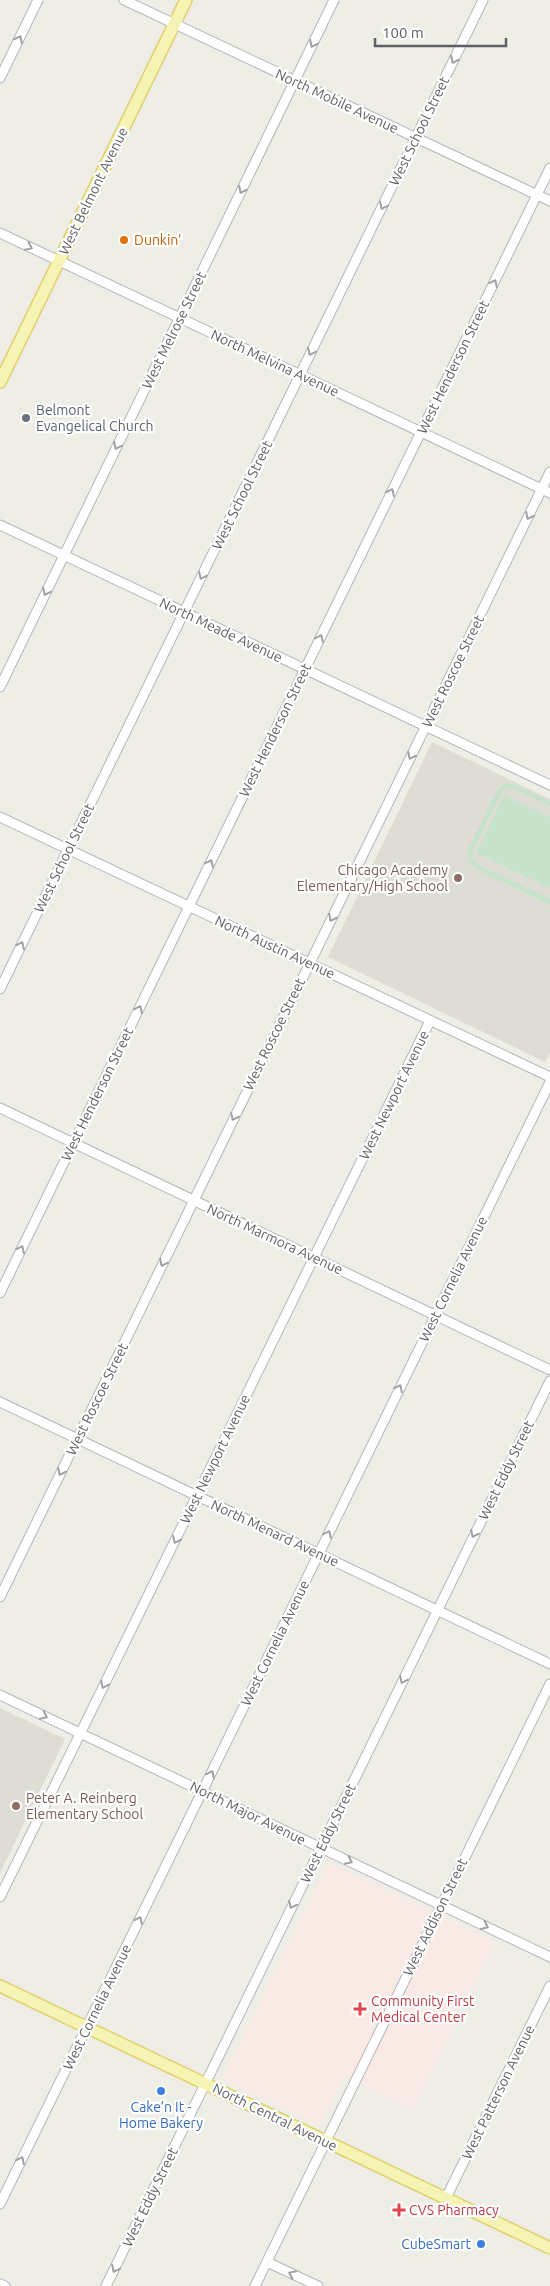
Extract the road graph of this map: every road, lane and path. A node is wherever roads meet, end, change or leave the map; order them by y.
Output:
1 (38, 0) edge
2 (124, 0) edge
3 (186, 0) edge
4 (334, 0) edge
5 (483, 0) edge
6 (174, 24) junction
7 (0, 78) edge
8 (295, 81) junction
9 (416, 138) junction
10 (550, 168) edge
11 (537, 195) junction
12 (550, 201) edge
13 (0, 233) edge
14 (59, 261) junction
15 (179, 318) junction
16 (300, 375) junction
17 (0, 382) edge
18 (421, 432) junction
19 (550, 472) edge
20 (546, 491) edge
21 (0, 526) edge
22 (64, 556) junction
23 (184, 612) junction
24 (305, 669) junction
25 (0, 687) edge
26 (426, 726) junction
27 (549, 782) edge
28 (0, 817) edge
29 (68, 850) junction
30 (189, 906) junction
31 (309, 964) junction
32 (0, 989) edge
33 (430, 1021) junction
34 (550, 1077) edge
35 (550, 1082) edge
36 (0, 1108) edge
37 (73, 1142) junction
38 (194, 1200) junction
39 (314, 1257) junction
40 (0, 1293) edge
41 (435, 1315) junction
42 (550, 1370) edge
43 (550, 1381) edge
44 (0, 1402) edge
45 (77, 1439) junction
46 (198, 1496) junction
47 (319, 1554) junction
48 (0, 1597) edge
49 (437, 1610) junction
50 (550, 1664) edge
51 (550, 1684) edge
52 (0, 1695) edge
53 (80, 1733) junction
54 (202, 1791) junction
55 (320, 1848) junction
56 (0, 1897) edge
57 (441, 1905) junction
58 (550, 1957) edge
59 (0, 1986) edge
60 (550, 1986) edge
61 (87, 2027) junction
62 (206, 2083) junction
63 (326, 2141) junction
64 (446, 2198) junction
65 (0, 2204) edge
66 (550, 2248) edge
67 (267, 2262) junction
68 (0, 2284) edge
69 (5, 2286) edge
70 (106, 2286) edge
71 (255, 2286) edge
72 (318, 2286) edge

7 -> 1 street
2 - 6 street, North Mobile Avenue
3 - 6 main road, West Belmont Avenue
4 -> 8 street, West Melrose Street
5 -> 9 street, West School Street
6 - 8 street, North Mobile Avenue
6 - 14 main road, West Belmont Avenue
8 - 9 street, North Mobile Avenue
8 -> 15 street, West Melrose Street
9 - 11 street, North Mobile Avenue
9 -> 16 street, West School Street
10 - 11 street, West Henderson Street
11 - 12 street, North Mobile Avenue
18 -> 11 street, West Henderson Street
13 -> 14 street, North Melvina Avenue
14 - 15 street, North Melvina Avenue
14 - 17 main road, West Belmont Avenue
15 - 16 street, North Melvina Avenue
15 -> 22 street, West Melrose Street
16 - 18 street, North Melvina Avenue
16 -> 23 street, West School Street
18 - 20 street, North Melvina Avenue
24 -> 18 street, West Henderson Street
19 - 20 street, West Roscoe Street
20 -> 26 street, West Roscoe Street
21 - 22 street, North Meade Avenue
22 - 23 street, North Meade Avenue
22 -> 25 street, West Melrose Street
23 - 24 street, North Meade Avenue
23 - 29 street, West School Street
24 - 26 street, North Meade Avenue
30 -> 24 street, West Henderson Street
26 - 27 street, North Meade Avenue
26 -> 31 street, West Roscoe Street
28 - 29 street, North Austin Avenue
29 - 30 street, North Austin Avenue
32 -> 29 street, West School Street
30 - 31 street, North Austin Avenue
37 -> 30 street, West Henderson Street
31 - 33 street, North Austin Avenue
31 -> 38 street, West Roscoe Street
33 - 34 street, North Austin Avenue
33 - 39 street, West Newport Avenue
35 - 41 street, West Cornelia Avenue
36 - 37 street, North Marmora Avenue
37 - 38 street, North Marmora Avenue
40 -> 37 street, West Henderson Street
38 - 39 street, North Marmora Avenue
38 -> 45 street, West Roscoe Street
39 - 41 street, North Marmora Avenue
39 - 46 street, West Newport Avenue
41 - 42 street, North Marmora Avenue
47 -> 41 street, West Cornelia Avenue
43 -> 49 street, West Eddy Street
44 - 45 street, North Menard Avenue
45 - 46 street, North Menard Avenue
45 -> 48 street, West Roscoe Street
46 - 47 street, North Menard Avenue
46 -> 53 street, West Newport Avenue
47 - 49 street, North Menard Avenue
54 -> 47 street, West Cornelia Avenue
49 - 50 street, North Menard Avenue
49 -> 55 street, West Eddy Street
51 - 57 street, West Addison Street
52 -> 53 street, North Major Avenue
53 - 54 street, North Major Avenue
53 - 56 street, West Newport Avenue
54 - 55 street, North Major Avenue
61 -> 54 street, West Cornelia Avenue
55 -> 57 street, North Major Avenue
55 -> 62 street, West Eddy Street
57 -> 58 street, North Major Avenue
57 - 63 street, West Addison Street
59 - 61 main road, North Central Avenue
60 - 64 street, West Patterson Avenue
61 - 62 main road, North Central Avenue
65 -> 61 street, West Cornelia Avenue
62 - 63 main road, North Central Avenue
62 -> 70 street, West Eddy Street
63 - 64 main road, North Central Avenue
63 - 67 street, West Addison Street
64 - 66 main road, North Central Avenue
67 - 71 street, West Addison Street
72 -> 67 street
68 - 69 street

